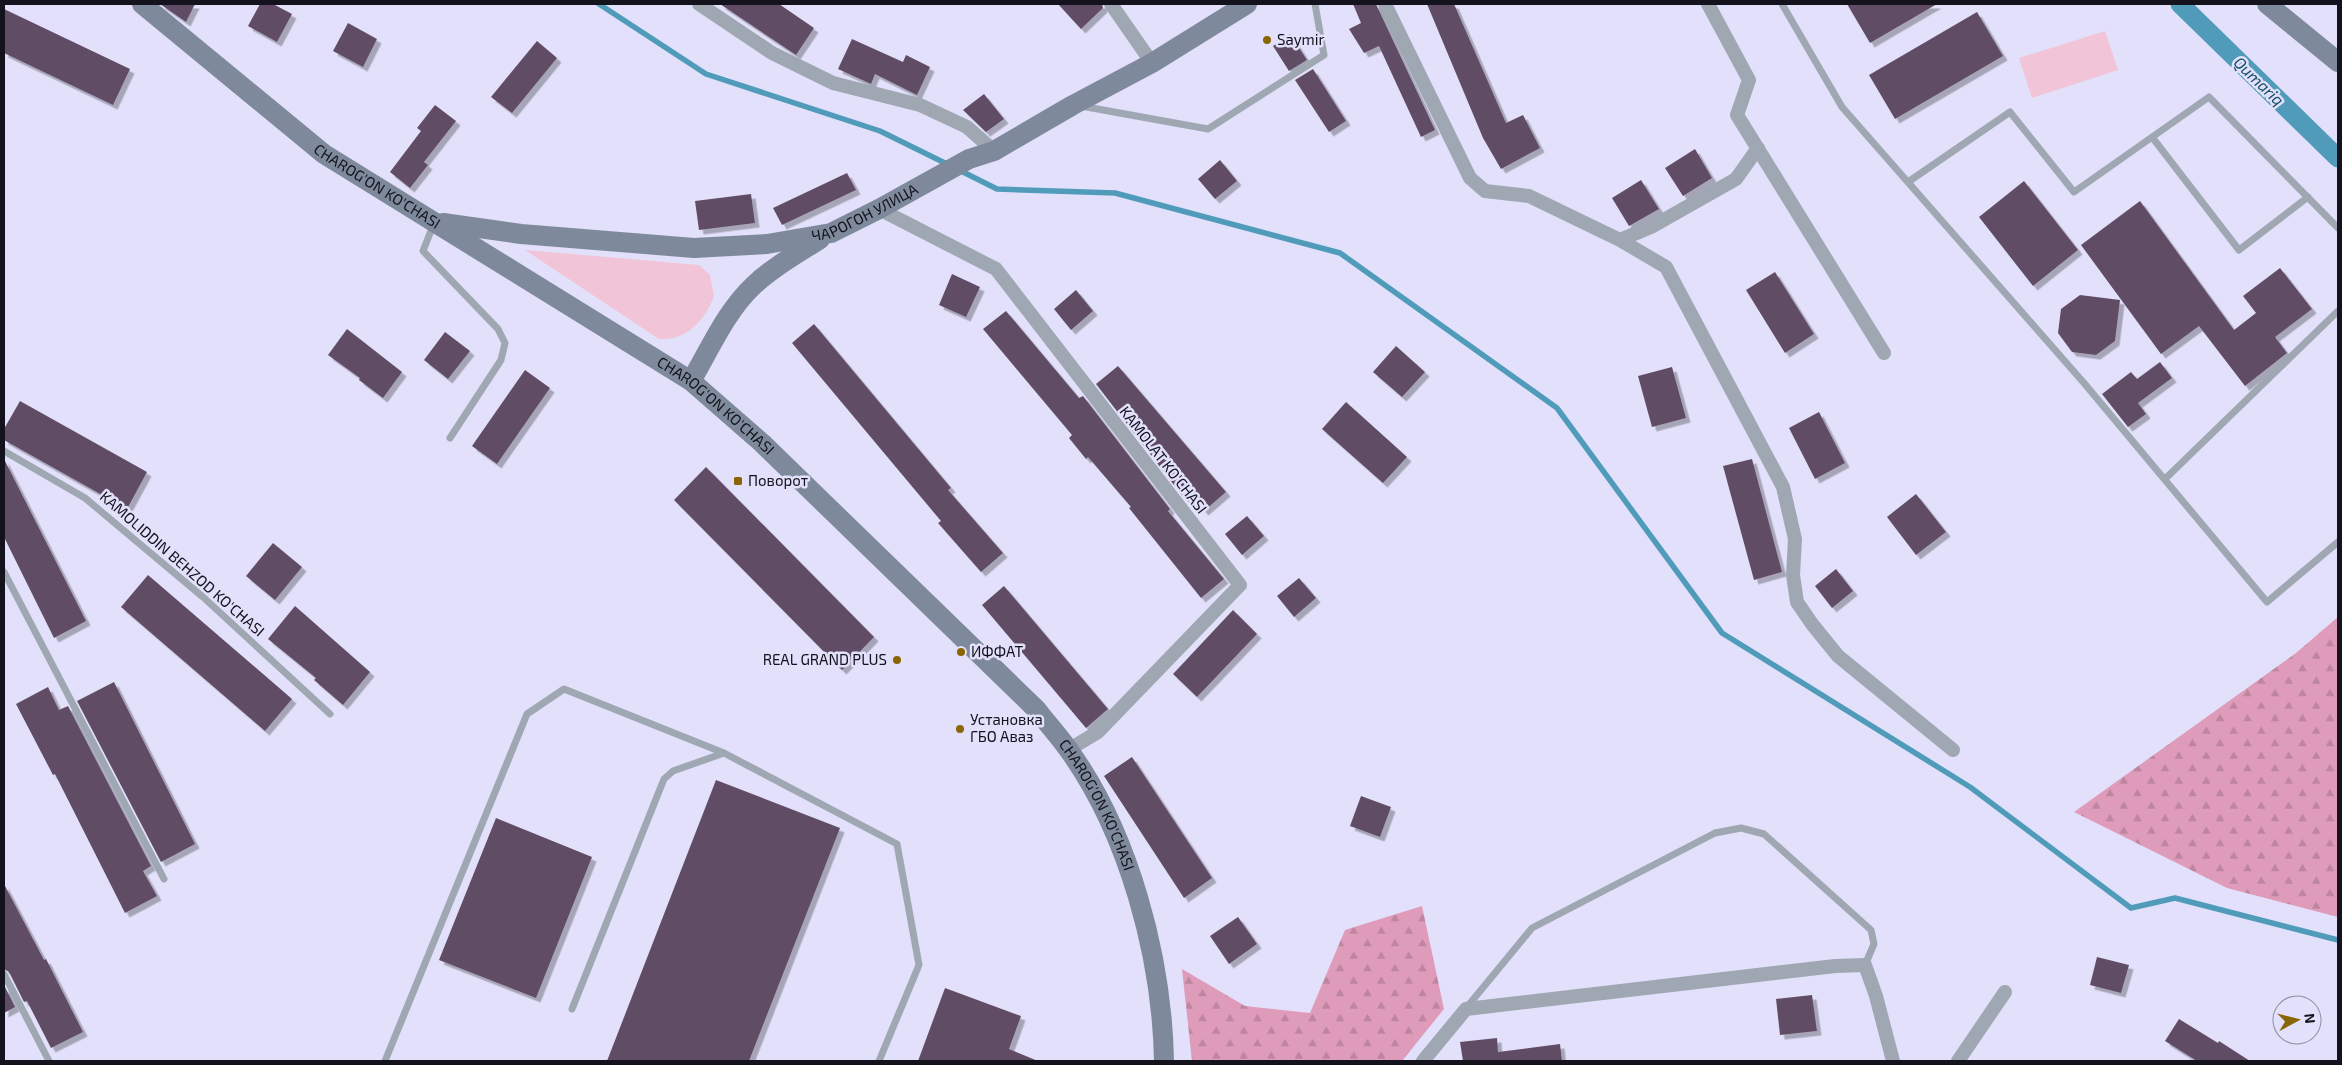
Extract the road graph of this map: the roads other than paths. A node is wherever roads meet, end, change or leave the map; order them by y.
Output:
1 (699, 4) edge
2 (1111, 4) edge
3 (1248, 4) edge
4 (1315, 4) edge
5 (1385, 4) edge
6 (1708, 4) edge
7 (1782, 4) edge
8 (2267, 4) edge
9 (149, 6) edge
10 (2338, 62) edge
11 (1152, 63) junction
12 (1074, 104) junction
13 (2152, 137) junction
14 (1758, 148) junction
15 (994, 151) junction
16 (1908, 182) junction
17 (2308, 197) junction
18 (879, 209) junction
19 (434, 221) junction
20 (2338, 228) edge
21 (831, 233) junction
22 (1620, 240) junction
23 (2338, 311) edge
24 (1884, 353) dead end
25 (691, 381) junction
26 (450, 438) dead end
27 (4, 451) edge
28 (2165, 479) junction
29 (2338, 542) edge
30 (4, 572) edge
31 (330, 714) dead end
32 (1068, 750) junction
33 (1953, 750) dead end
34 (724, 753) junction
35 (164, 879) dead end
36 (1865, 964) junction
37 (4, 974) edge
38 (2005, 992) dead end
39 (572, 1009) dead end
40 (1466, 1009) junction
41 (49, 1061) edge
42 (386, 1061) edge
43 (879, 1061) edge
44 (1164, 1061) edge
45 (1423, 1061) edge
46 (1893, 1061) edge
47 (1958, 1061) edge

1 - 15 street
2 - 11 street
3 - 11 main road, ЧАРОГОН УЛИЦА
4 - 12 lane
5 - 22 street
6 - 14 street
7 - 16 lane
8 - 10 main road
9 - 19 main road, CHAROG'ON KO'CHASI
11 - 12 main road, ЧАРОГОН УЛИЦА
12 - 15 main road, ЧАРОГОН УЛИЦА
13 - 16 lane
13 - 17 lane
13 - 17 lane
14 - 22 street
14 - 24 street
15 - 18 main road, ЧАРОГОН УЛИЦА
16 - 28 lane
17 - 20 lane
18 - 21 main road, ЧАРОГОН УЛИЦА
18 - 32 street, KAMOLAT KO'CHASI
19 - 21 main road, ЧАРОГОН УЛИЦА
19 - 25 main road, CHAROG'ON KO'CHASI
19 - 26 lane
21 - 25 main road
22 - 33 street
23 - 28 lane
25 - 32 main road, CHAROG'ON KO'CHASI
27 - 31 lane, KAMOLIDDIN BEHZOD KO'CHASI
28 - 29 lane
30 - 35 lane
32 - 44 main road, CHAROG'ON KO'CHASI
34 - 39 lane
34 - 42 lane
34 - 43 lane
36 - 40 street
36 - 40 lane
36 - 46 street
37 - 41 lane
38 - 47 street
40 - 45 street

